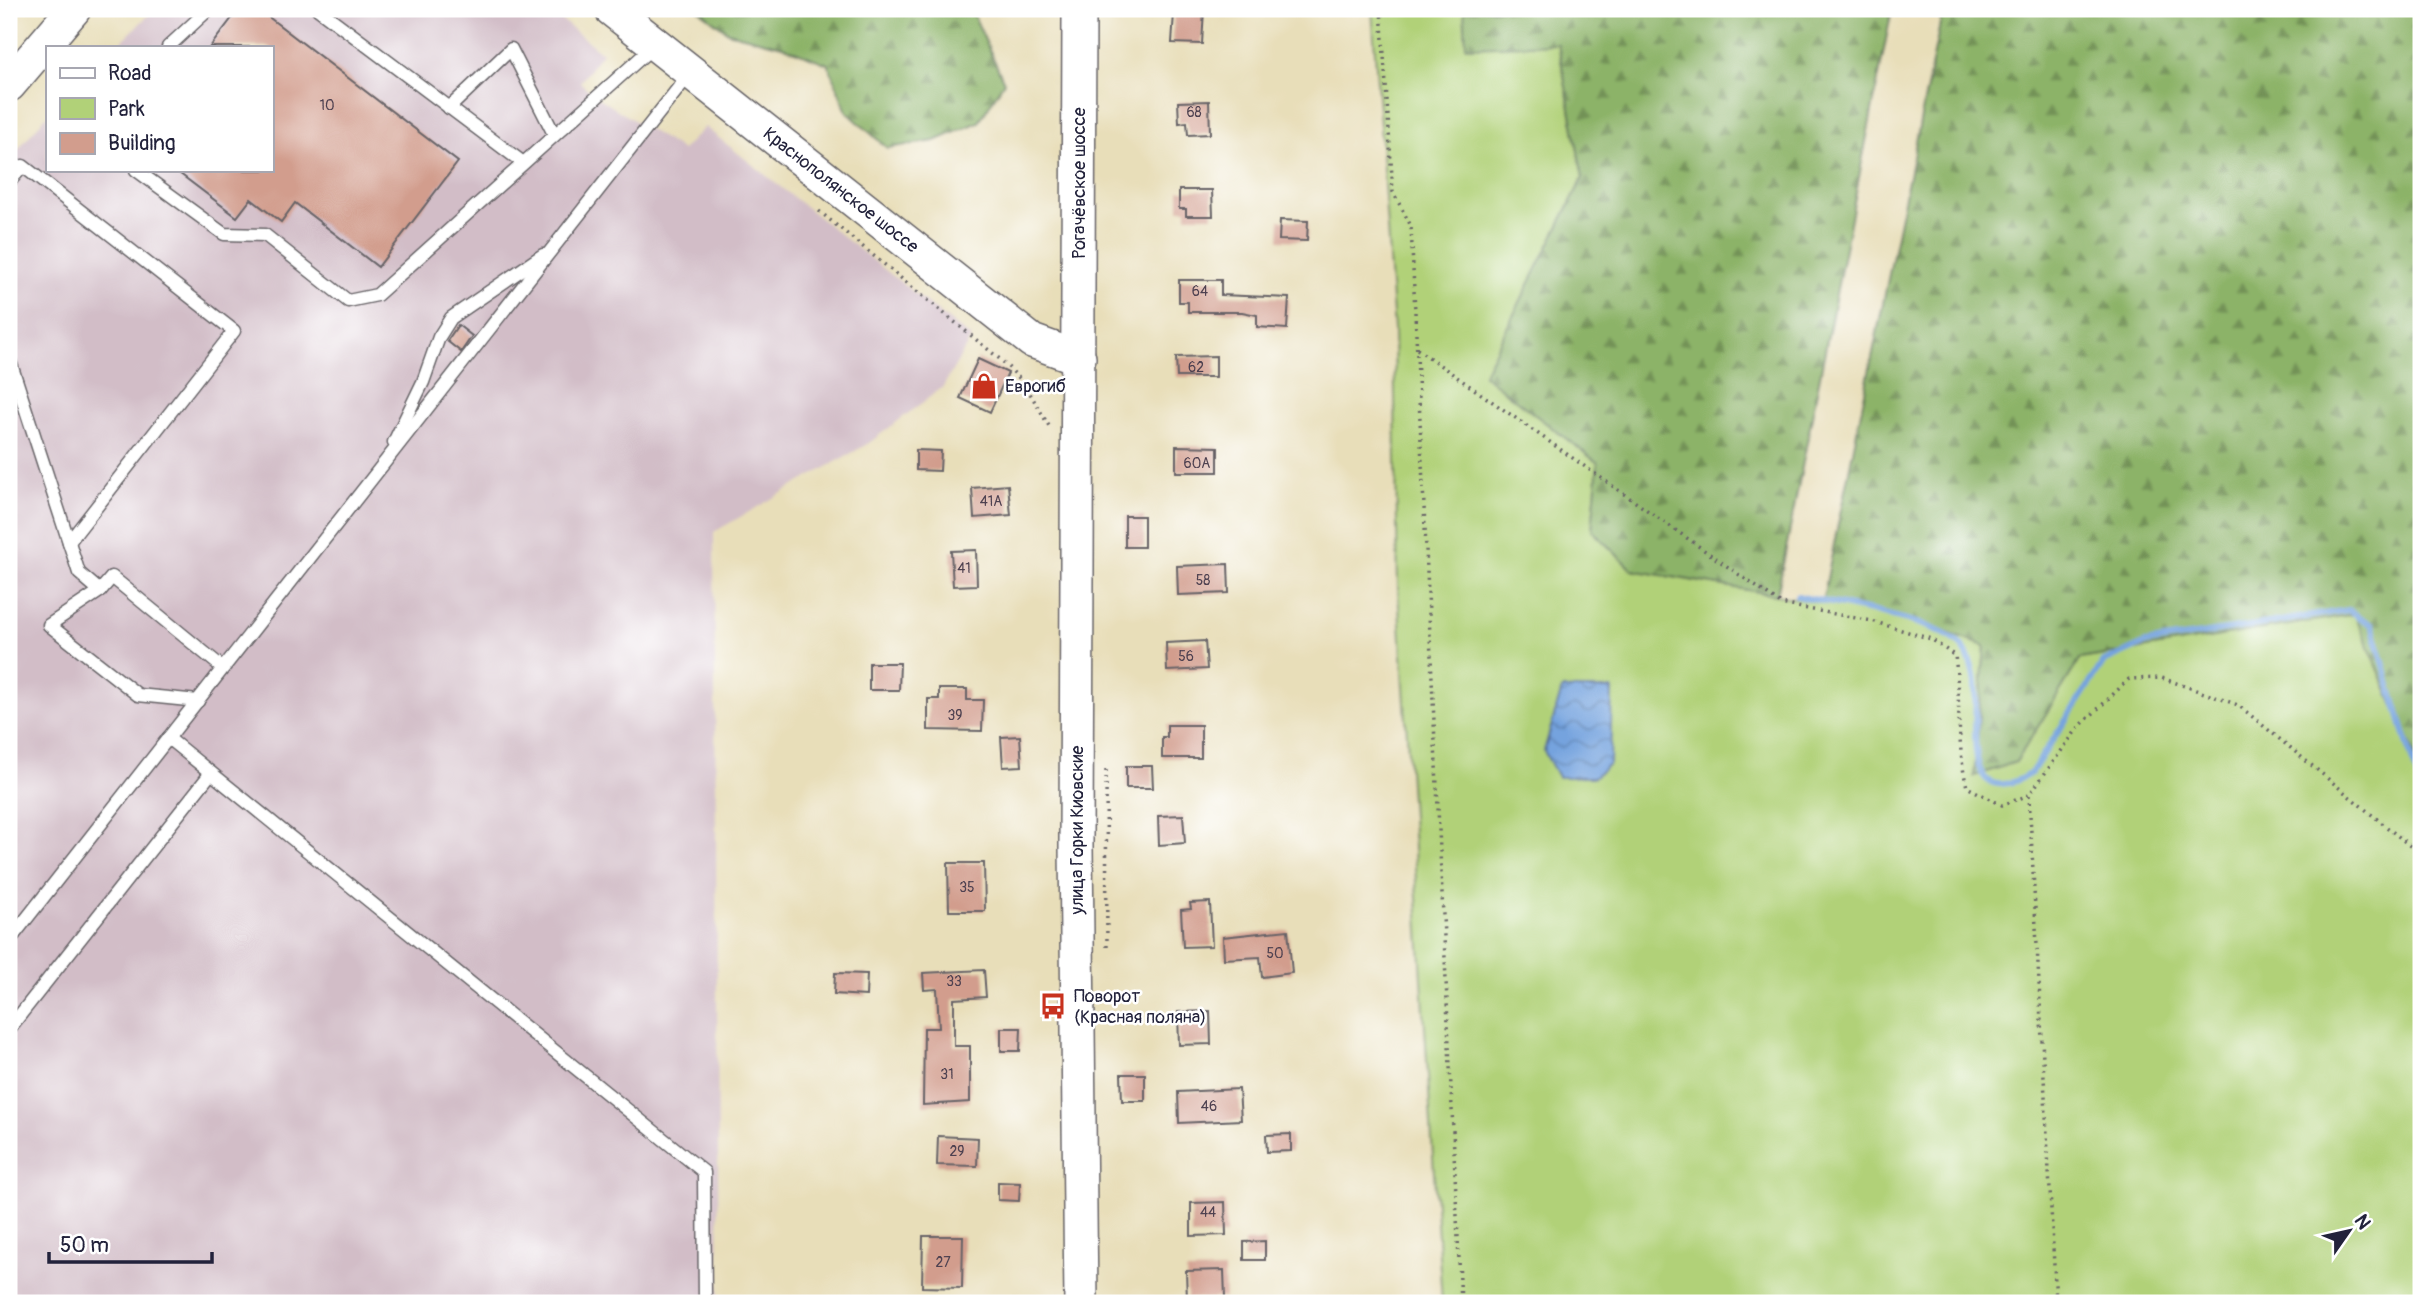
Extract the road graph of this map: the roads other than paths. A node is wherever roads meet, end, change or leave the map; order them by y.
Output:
1 (74, 9) edge
2 (209, 9) edge
3 (318, 9) edge
4 (1079, 9) edge
5 (598, 13) edge
6 (656, 44) junction
7 (169, 46) edge
8 (691, 72) junction
9 (9, 85) edge
10 (449, 108) junction
11 (554, 134) junction
12 (522, 163) junction
13 (139, 172) edge
14 (9, 182) edge
15 (554, 247) junction
16 (9, 358) edge
17 (1079, 358) junction
18 (383, 464) junction
19 (69, 542) junction
20 (100, 591) junction
21 (223, 668) junction
22 (198, 701) junction
23 (168, 738) junction
24 (211, 773) junction
25 (9, 941) edge
26 (9, 1029) edge
27 (705, 1303) edge
28 (1081, 1303) edge

1 - 9 main road
2 - 7 lane
3 - 10 lane
4 - 17 main road, Рогачёвское шоссе
5 - 6 main road, Краснополянское шоссе
6 - 8 main road, Краснополянское шоссе
6 - 11 lane
8 - 15 lane
8 - 17 main road, Краснополянское шоссе
10 - 11 lane
10 - 12 lane
11 - 12 lane
12 - 13 lane
14 - 19 lane
15 - 18 lane
15 - 18 lane
16 - 19 lane
17 - 28 main road, улица Горки Киовские
18 - 21 lane
19 - 20 lane
20 - 21 lane
20 - 22 lane
21 - 22 lane
22 - 23 lane
23 - 24 lane
23 - 25 lane
24 - 26 lane
24 - 27 lane

